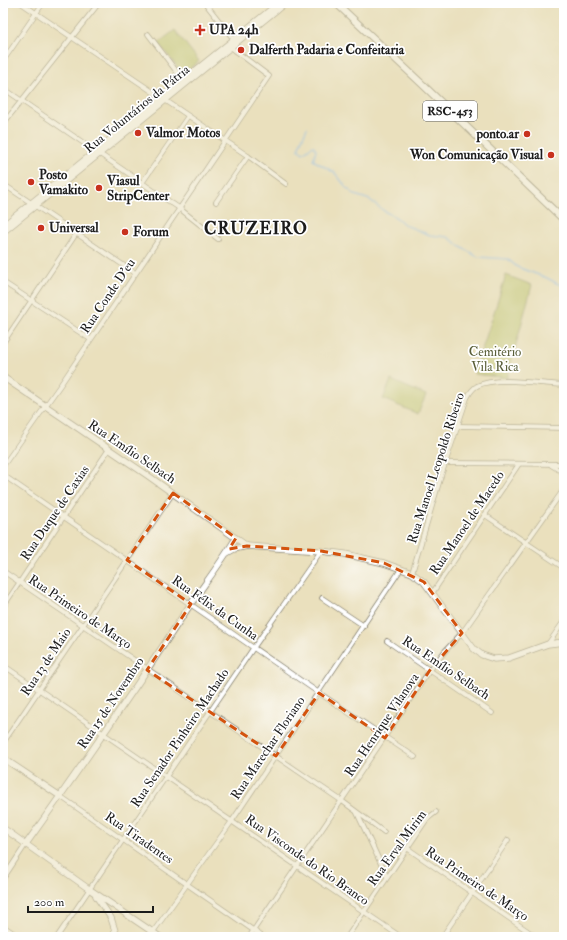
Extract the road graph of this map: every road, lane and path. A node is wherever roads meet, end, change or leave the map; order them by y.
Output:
1 (21, 3) edge
2 (43, 3) edge
3 (99, 3) edge
4 (205, 3) edge
5 (279, 3) edge
6 (285, 3) edge
7 (336, 3) edge
8 (36, 14) junction
9 (148, 34) dead end
10 (72, 38) junction
11 (235, 41) junction
12 (228, 46) junction
13 (3, 61) edge
14 (197, 72) junction
15 (183, 80) junction
16 (3, 88) edge
17 (163, 99) junction
18 (21, 101) junction
19 (188, 116) junction
20 (3, 124) edge
21 (225, 141) junction
22 (97, 152) junction
23 (248, 156) junction
24 (142, 182) junction
25 (3, 184) edge
26 (286, 184) dead end
27 (216, 202) dead end
28 (33, 205) junction
29 (179, 208) junction
30 (564, 220) edge
31 (4, 228) edge
32 (76, 234) junction
33 (218, 239) dead end
34 (135, 273) junction
35 (3, 282) edge
36 (31, 301) junction
37 (90, 339) junction
38 (3, 343) edge
39 (3, 377) edge
40 (564, 385) edge
41 (45, 407) junction
42 (458, 426) junction
43 (564, 428) edge
44 (109, 449) junction
45 (446, 462) junction
46 (519, 464) junction
47 (551, 464) junction
48 (564, 464) edge
49 (3, 466) edge
50 (564, 473) edge
51 (3, 475) edge
52 (564, 489) edge
53 (173, 493) junction
54 (485, 515) junction
55 (64, 517) junction
56 (236, 538) junction
57 (526, 543) junction
58 (247, 546) junction
59 (321, 551) junction
60 (227, 553) junction
61 (127, 560) junction
62 (564, 568) edge
63 (401, 569) junction
64 (3, 571) edge
65 (412, 573) junction
66 (19, 583) junction
67 (433, 592) junction
68 (322, 598) dead end
69 (191, 604) junction
70 (3, 607) edge
71 (564, 620) edge
72 (82, 626) junction
73 (364, 626) junction
74 (462, 633) junction
75 (387, 641) dead end
76 (564, 642) edge
77 (548, 644) junction
78 (254, 647) junction
79 (3, 665) edge
80 (147, 670) junction
81 (430, 670) junction
82 (38, 690) junction
83 (319, 693) junction
84 (210, 712) junction
85 (492, 712) dead end
86 (103, 734) junction
87 (385, 738) junction
88 (3, 743) edge
89 (276, 756) junction
90 (415, 757) dead end
91 (3, 758) edge
92 (166, 777) junction
93 (60, 796) junction
94 (342, 801) junction
95 (356, 811) junction
96 (436, 812) dead end
97 (232, 821) junction
98 (3, 828) edge
99 (384, 832) dead end
100 (123, 840) junction
101 (508, 840) dead end
102 (26, 844) junction
103 (407, 848) junction
104 (298, 866) junction
105 (387, 878) junction
106 (3, 879) edge
107 (187, 885) junction
108 (92, 891) junction
109 (472, 893) junction
110 (112, 904) junction
111 (107, 911) junction
112 (364, 912) junction
113 (3, 926) edge
114 (253, 930) junction
115 (152, 935) edge
116 (535, 936) edge
117 (20, 937) edge
118 (57, 937) edge
119 (117, 937) edge
120 (160, 937) edge
121 (249, 937) edge
122 (263, 937) edge
123 (346, 937) edge
124 (401, 937) edge
125 (442, 937) edge

1 - 8 street
2 - 8 street
3 - 10 street
4 - 11 street
5 - 11 main road, Rua Voluntários da Pátria
6 - 11 main road, Rua Voluntários da Pátria
7 - 30 highway, RSC-453
8 - 10 street
8 - 13 street
9 - 15 street
10 - 17 street
10 - 18 street
11 - 12 main road, Rua Voluntários da Pátria
12 - 14 main road, Rua Voluntários da Pátria
12 - 14 main road, Rua Voluntários da Pátria
12 - 21 street, Rua Conde D'eu
14 - 15 main road, Rua Voluntários da Pátria
14 - 17 main road, Rua Voluntários da Pátria
15 - 17 main road, Rua Voluntários da Pátria
16 - 18 street
17 - 19 street
17 - 22 main road, Rua Voluntários da Pátria
18 - 20 street
18 - 22 street
19 - 21 street
19 - 24 street
21 - 23 street
21 - 29 street, Rua Conde D'eu
22 - 24 street
22 - 28 main road, Rua Voluntários da Pátria
23 - 26 street
23 - 27 street
24 - 29 street
25 - 28 street
28 - 31 main road, Rua Voluntários da Pátria
28 - 32 street
29 - 33 street
29 - 34 street, Rua Conde D'eu
32 - 34 street
32 - 36 street
34 - 37 street, Rua Conde D'eu
35 - 36 street
36 - 37 street
36 - 38 street
37 - 41 street, Rua Conde D'eu
39 - 41 main road, Rua Emílio Selbach
40 - 42 street, Rua Manoel Leopoldo Ribeiro
41 - 44 main road, Rua Emílio Selbach
41 - 49 street, Rua Conde D'eu
42 - 43 street
42 - 45 street, Rua Manoel Leopoldo Ribeiro
44 - 53 main road, Rua Emílio Selbach
44 - 55 street, Rua Duque de Caxias
45 - 46 street
45 - 65 street, Rua Manoel Leopoldo Ribeiro
46 - 47 street
46 - 54 street, Rua Manoel de Macedo
47 - 48 street
47 - 50 street
51 - 55 street, Rua Félix da Cunha
52 - 57 street, Rua Henrique Vilanova
53 - 56 main road, Rua Emílio Selbach
53 - 61 street, Rua 13 de Maio
54 - 57 street
54 - 67 street, Rua Manoel de Macedo
55 - 61 street, Rua Félix da Cunha
55 - 66 street, Rua Duque de Caxias
56 - 58 main road, Rua Emílio Selbach
56 - 60 main road, Rua 15 de Novembro
57 - 62 street
57 - 74 street, Rua Henrique Vilanova
58 - 59 main road
58 - 60 main road
59 - 63 main road
59 - 78 street, Rua Senador Pinheiro Machado
60 - 69 main road, Rua 15 de Novembro
61 - 69 street, Rua Félix da Cunha
61 - 72 street, Rua 13 de Maio
63 - 65 main road
63 - 73 street, Rua Marechar Floriano
64 - 66 street, Rua Primeiro de Março
65 - 67 main road
66 - 70 street, Rua Duque de Caxias
66 - 72 street, Rua Primeiro de Março
67 - 74 main road
68 - 73 street
69 - 78 street, Rua Félix da Cunha
69 - 80 main road, Rua 15 de Novembro
71 - 77 street
72 - 80 street, Rua Primeiro de Março
72 - 82 street, Rua 13 de Maio
73 - 83 street, Rua Marechar Floriano
74 - 77 main road
74 - 81 street, Rua Henrique Vilanova
75 - 81 street, Rua Emílio Selbach
76 - 77 main road
78 - 83 street, Rua Félix da Cunha
78 - 84 street, Rua Senador Pinheiro Machado
79 - 82 street, Rua Visconde do Rio Branco
80 - 84 street, Rua Primeiro de Março
80 - 86 main road, Rua 15 de Novembro
81 - 85 street, Rua Emílio Selbach
81 - 87 street, Rua Henrique Vilanova
82 - 86 street, Rua Visconde do Rio Branco
82 - 88 street, Rua 13 de Maio
83 - 87 street, Rua Félix da Cunha
83 - 89 street, Rua Marechar Floriano
84 - 89 street, Rua Primeiro de Março
84 - 92 street, Rua Senador Pinheiro Machado
86 - 92 street, Rua Visconde do Rio Branco
86 - 93 main road, Rua 15 de Novembro
87 - 90 street, Rua Félix da Cunha
87 - 94 street, Rua Henrique Vilanova
89 - 94 street, Rua Primeiro de Março
89 - 97 street, Rua Marechar Floriano
91 - 93 main road, Rua Tiradentes
92 - 97 street, Rua Visconde do Rio Branco
92 - 100 street, Rua Senador Pinheiro Machado
93 - 100 street, Rua Tiradentes
93 - 102 main road, Rua 15 de Novembro
94 - 95 street, Rua Primeiro de Março
94 - 104 street, Rua Henrique Vilanova
95 - 99 street, Rua Primeiro de Março
95 - 105 street
96 - 103 street, Rua Erval Mirim
97 - 104 street, Rua Visconde do Rio Branco
97 - 107 street, Rua Marechar Floriano
98 - 102 main road
100 - 107 street, Rua Tiradentes
100 - 108 street, Rua Senador Pinheiro Machado
101 - 109 street
102 - 106 street, Rua 15 de Novembro
102 - 108 main road
103 - 105 street, Rua Erval Mirim
103 - 109 street, Rua Primeiro de Março
104 - 112 street, Rua Visconde do Rio Branco
104 - 114 street, Rua Henrique Vilanova
105 - 112 street, Rua Erval Mirim
107 - 114 street, Rua Tiradentes
107 - 115 street, Rua Marechar Floriano
108 - 110 main road
108 - 111 main road
108 - 118 street, Rua Senador Pinheiro Machado
109 - 116 street, Rua Primeiro de Março
109 - 125 street
110 - 111 main road
110 - 115 main road
111 - 119 main road
112 - 123 street, Rua Erval Mirim
112 - 124 street, Rua Visconde do Rio Branco
113 - 117 street
114 - 121 street, Rua Henrique Vilanova
114 - 122 street, Rua Tiradentes
115 - 120 main road

